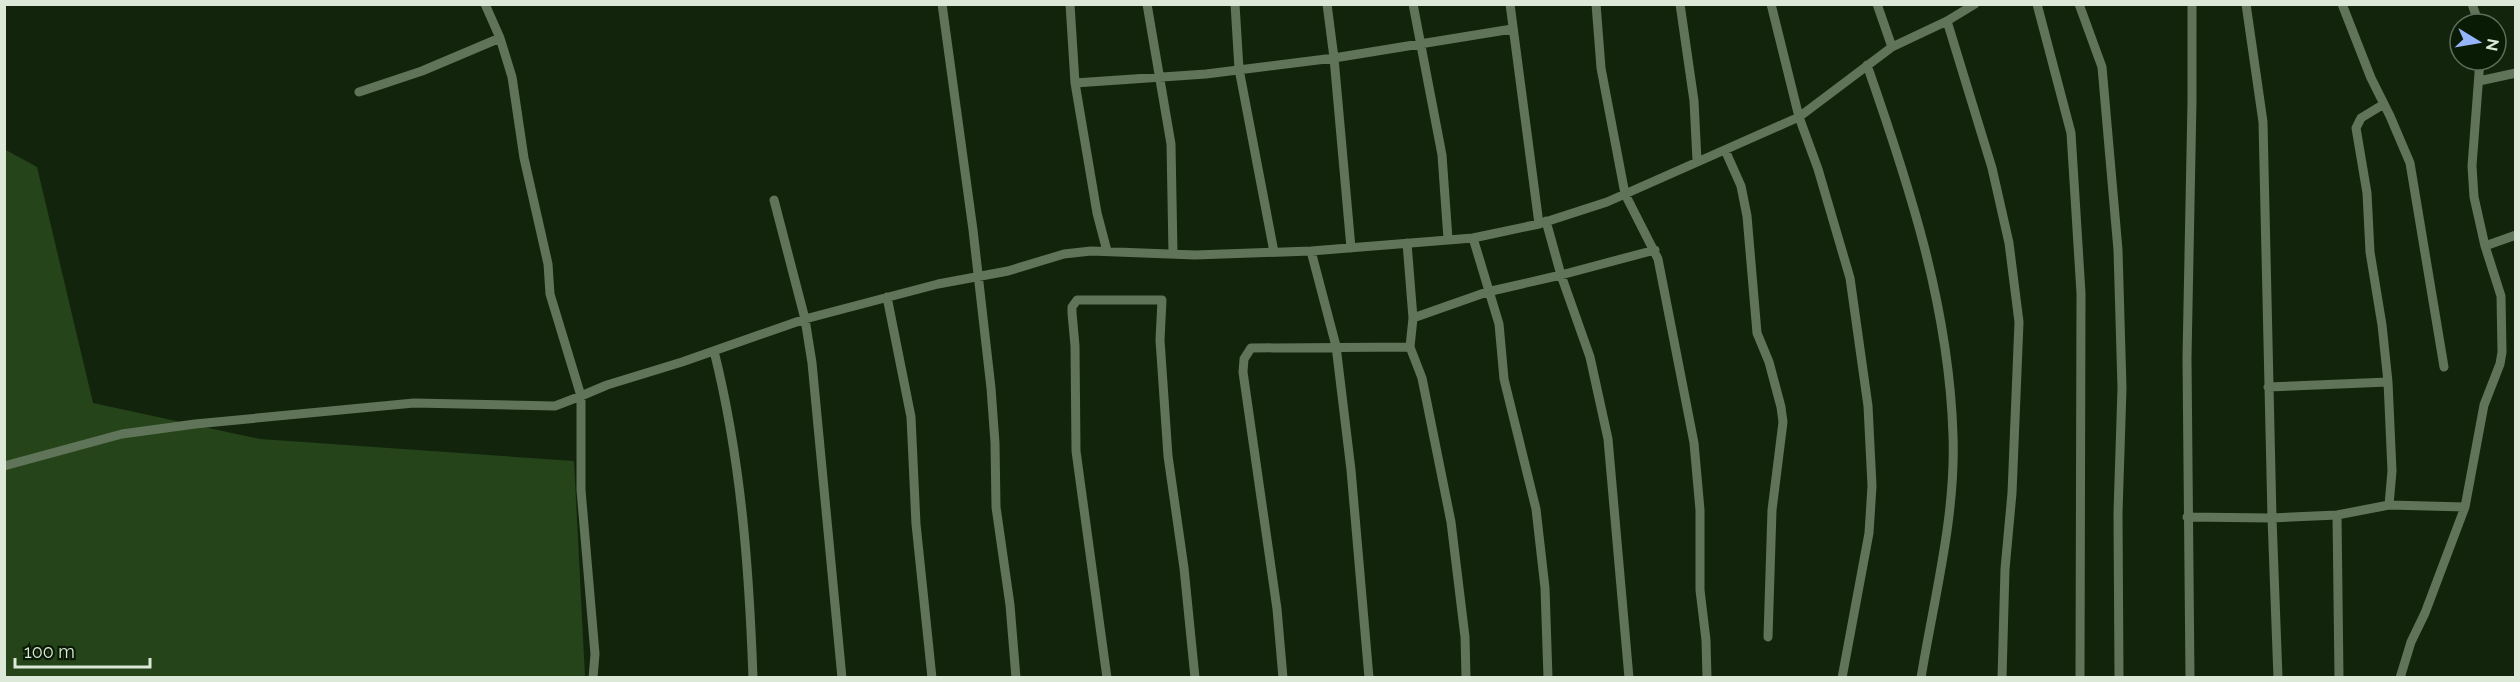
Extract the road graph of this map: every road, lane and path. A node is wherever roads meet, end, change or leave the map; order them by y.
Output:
1 (485, 4) edge
2 (942, 4) edge
3 (1070, 4) edge
4 (1147, 4) edge
5 (1235, 4) edge
6 (1327, 4) edge
7 (1413, 4) edge
8 (1510, 4) edge
9 (1596, 4) edge
10 (1680, 4) edge
11 (1771, 4) edge
12 (1877, 4) edge
13 (2037, 4) edge
14 (2079, 4) edge
15 (2192, 4) edge
16 (2246, 4) edge
17 (2342, 4) edge
18 (1970, 6) edge
19 (1947, 21) junction
20 (1512, 29) junction
21 (500, 38) junction
22 (1421, 43) junction
23 (1892, 47) junction
24 (1335, 58) junction
25 (1867, 65) junction
26 (1239, 69) junction
27 (2479, 72) edge
28 (2516, 73) edge
29 (1159, 79) junction
30 (2479, 81) junction
31 (1075, 83) junction
32 (359, 92) dead end
33 (2384, 104) junction
34 (1799, 117) junction
35 (1725, 150) junction
36 (1697, 161) junction
37 (1625, 194) junction
38 (774, 200) dead end
39 (1542, 222) junction
40 (2516, 235) edge
41 (1473, 238) junction
42 (1448, 239) junction
43 (1407, 243) junction
44 (2484, 246) junction
45 (1352, 248) junction
46 (1655, 250) junction
47 (1107, 251) junction
48 (1311, 251) junction
49 (1274, 252) junction
50 (1173, 254) junction
51 (1562, 275) junction
52 (977, 277) junction
53 (1487, 292) junction
54 (887, 297) junction
55 (1413, 318) junction
56 (806, 319) junction
57 (1336, 346) junction
58 (1410, 347) junction
59 (714, 351) junction
60 (2444, 367) dead end
61 (2388, 382) junction
62 (2268, 387) junction
63 (581, 396) junction
64 (4, 466) edge
65 (2389, 505) junction
66 (2465, 507) junction
67 (2337, 514) junction
68 (2187, 517) junction
69 (2272, 518) junction
70 (1768, 637) dead end
71 (593, 678) edge
72 (753, 678) edge
73 (842, 678) edge
74 (932, 678) edge
75 (1016, 678) edge
76 (1107, 678) edge
77 (1195, 678) edge
78 (1283, 678) edge
79 (1369, 678) edge
80 (1466, 678) edge
81 (1548, 678) edge
82 (1629, 678) edge
83 (1707, 678) edge
84 (1842, 678) edge
85 (1921, 678) edge
86 (2002, 678) edge
87 (2080, 678) edge
88 (2119, 678) edge
89 (2190, 678) edge
90 (2278, 678) edge
91 (2339, 678) edge
92 (2400, 678) edge

1 - 21 street
2 - 52 street
3 - 31 street
4 - 29 street
5 - 26 street
6 - 24 street
7 - 22 street
8 - 20 street
9 - 37 street
10 - 36 street
11 - 34 street
12 - 23 street
13 - 87 street
14 - 88 street
15 - 68 street
16 - 62 street
17 - 33 street
18 - 19 street
19 - 23 street
19 - 86 street
20 - 22 street
20 - 39 street
21 - 32 street
21 - 63 street
22 - 24 street
22 - 42 street
23 - 25 street
24 - 26 street
24 - 45 street
25 - 34 street
25 - 85 street
26 - 29 street
26 - 49 street
27 - 30 street
28 - 30 street
29 - 31 street
29 - 50 street
30 - 44 street
31 - 47 street
33 - 60 street
33 - 61 street
34 - 35 street
34 - 84 street
35 - 36 street
35 - 70 street
36 - 37 street
37 - 39 street
37 - 46 street
38 - 56 street
39 - 41 street
39 - 51 street
40 - 44 street
41 - 42 street
41 - 53 street
42 - 43 street
43 - 45 street
43 - 55 street
44 - 66 street
45 - 48 street
46 - 51 street
46 - 83 street
47 - 50 street
47 - 52 street
48 - 49 street
48 - 57 street
49 - 50 street
51 - 53 street
51 - 82 street
52 - 54 street
52 - 75 street
53 - 55 street
53 - 81 street
54 - 56 street
54 - 74 street
55 - 58 street
56 - 59 street
56 - 73 street
57 - 58 street
57 - 78 street
57 - 79 street
58 - 80 street
59 - 63 street
59 - 72 street
61 - 62 street
61 - 65 street
62 - 69 street
63 - 64 street
63 - 71 street
65 - 66 street
65 - 67 street
66 - 92 street
67 - 69 street
67 - 91 street
68 - 69 street
68 - 89 street
69 - 90 street
76 - 77 street

